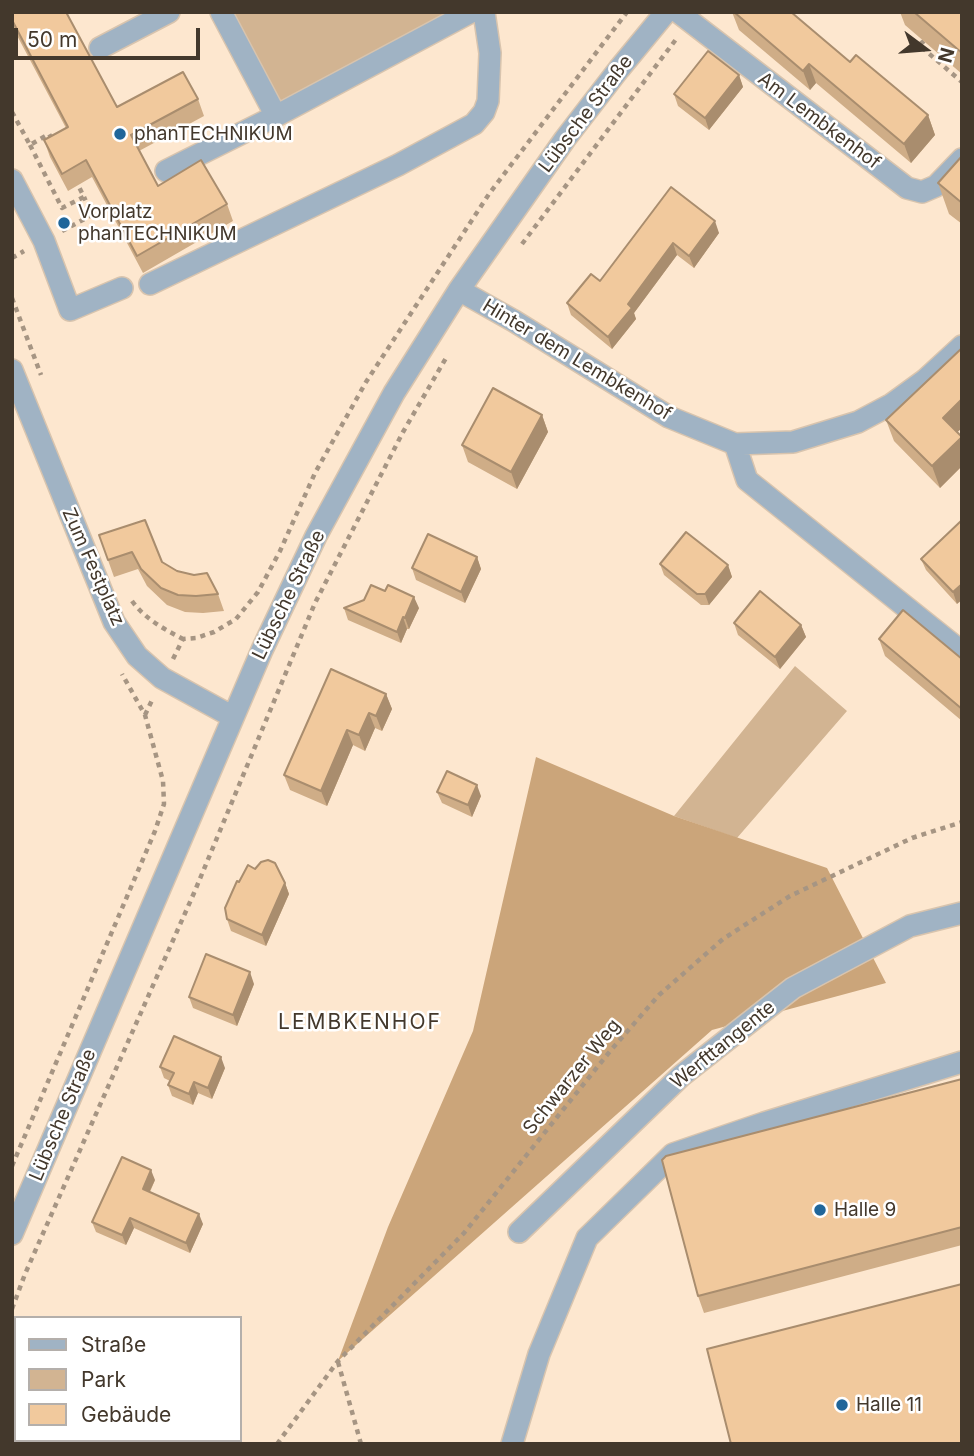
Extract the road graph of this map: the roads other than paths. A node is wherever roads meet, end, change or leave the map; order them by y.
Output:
1 (169, 12) edge
2 (221, 12) edge
3 (471, 12) edge
4 (484, 12) edge
5 (666, 12) edge
6 (684, 17) edge
7 (100, 48) dead end
8 (276, 116) junction
9 (962, 159) edge
10 (166, 172) dead end
11 (12, 180) edge
12 (150, 284) dead end
13 (122, 288) dead end
14 (459, 290) junction
15 (962, 346) edge
16 (12, 370) edge
17 (735, 444) junction
18 (962, 652) edge
19 (233, 717) junction
20 (962, 913) edge
21 (962, 1062) edge
22 (519, 1232) dead end
23 (12, 1234) edge
24 (512, 1444) edge

1 - 7 street
2 - 8 street
3 - 8 street
4 - 12 street
5 - 14 street, Lübsche Straße
6 - 9 street, Am Lembkenhof
8 - 10 street
11 - 13 street
14 - 17 street, Hinter dem Lembkenhof
14 - 19 street, Lübsche Straße
15 - 17 street, Hinter dem Lembkenhof
16 - 19 street, Zum Festplatz
17 - 18 street
19 - 23 street, Lübsche Straße
20 - 22 street, Werfttangente
21 - 24 street

